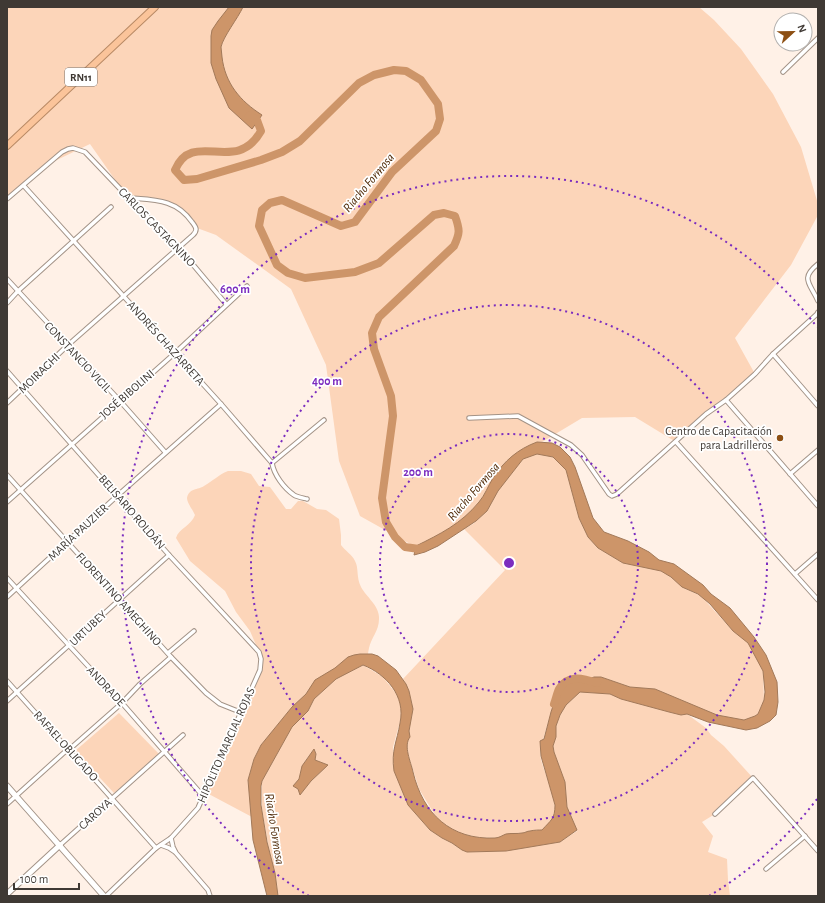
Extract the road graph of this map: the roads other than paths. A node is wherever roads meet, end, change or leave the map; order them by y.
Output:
1 (155, 7) edge
2 (818, 38) edge
3 (783, 72) dead end
4 (7, 146) edge
5 (24, 186) junction
6 (130, 198) junction
7 (7, 200) edge
8 (111, 207) dead end
9 (74, 242) junction
10 (179, 248) junction
11 (818, 264) edge
12 (7, 279) edge
13 (247, 286) dead end
14 (18, 291) junction
15 (123, 296) junction
16 (818, 301) edge
17 (7, 303) edge
18 (226, 304) junction
19 (818, 312) edge
20 (68, 345) junction
21 (175, 353) junction
22 (773, 354) junction
23 (7, 371) edge
24 (23, 389) junction
25 (726, 400) junction
26 (120, 401) junction
27 (7, 403) edge
28 (221, 404) junction
29 (818, 406) edge
30 (469, 418) dead end
31 (324, 420) dead end
32 (676, 442) junction
33 (72, 444) junction
34 (818, 450) edge
35 (165, 452) junction
36 (272, 464) junction
37 (790, 474) junction
38 (7, 475) edge
39 (20, 490) junction
40 (117, 496) junction
41 (306, 499) dead end
42 (7, 502) edge
43 (818, 506) edge
44 (67, 541) junction
45 (818, 554) edge
46 (169, 555) junction
47 (795, 574) junction
48 (7, 578) edge
49 (16, 588) junction
50 (7, 597) edge
51 (120, 599) junction
52 (818, 600) edge
53 (194, 632) dead end
54 (69, 646) junction
55 (259, 652) joint
56 (168, 653) junction
57 (171, 657) junction
58 (7, 681) edge
59 (17, 692) junction
60 (7, 701) edge
61 (122, 703) junction
62 (240, 712) junction
63 (183, 735) dead end
64 (68, 749) junction
65 (164, 752) junction
66 (7, 786) edge
67 (16, 796) junction
68 (203, 796) junction
69 (112, 798) junction
70 (7, 804) edge
71 (715, 814) dead end
72 (805, 836) junction
73 (171, 838) junction
74 (161, 844) junction
75 (60, 845) junction
76 (156, 848) junction
77 (818, 850) edge
78 (176, 853) junction
79 (766, 869) dead end
80 (7, 894) edge
81 (105, 896) edge
82 (210, 896) edge

1 - 4 highway, RN11
2 - 3 street
5 - 6 street, CARLOS CASTAGNINO
5 - 7 street
5 - 9 street, ANDRÉS CHAZARRETA
6 - 10 street, CARLOS CASTAGNINO
6 - 10 street, MOIRAGHI
8 - 9 street
9 - 14 street
9 - 15 street, ANDRÉS CHAZARRETA
10 - 15 street, MOIRAGHI
10 - 18 street, CARLOS CASTAGNINO
11 - 16 street
12 - 14 street, CONSTANCIO VIGIL
13 - 18 street, JOSÉ BIBOLINI
14 - 17 street
14 - 20 street, CONSTANCIO VIGIL
15 - 20 street, MOIRAGHI
15 - 21 street, ANDRÉS CHAZARRETA
18 - 21 street, JOSÉ BIBOLINI
19 - 22 street
20 - 24 street, MOIRAGHI
20 - 26 street, CONSTANCIO VIGIL
21 - 26 street, JOSÉ BIBOLINI
21 - 28 street, ANDRÉS CHAZARRETA
22 - 25 street
22 - 29 street
23 - 24 street, BELISARIO ROLDÁN
24 - 27 street, MOIRAGHI
24 - 33 street, BELISARIO ROLDÁN
25 - 32 street
25 - 37 street
26 - 33 street, JOSÉ BIBOLINI
26 - 35 street, CONSTANCIO VIGIL
28 - 35 street, MARÍA PAUZIER
28 - 36 street, ANDRÉS CHAZARRETA
30 - 32 street
31 - 36 street
32 - 47 street
33 - 39 street, JOSÉ BIBOLINI
33 - 40 street, BELISARIO ROLDÁN
34 - 37 street
35 - 40 street, MARÍA PAUZIER
36 - 41 street, ANDRÉS CHAZARRETA
37 - 43 street
38 - 39 street, FLORENTINO AMEGHINO
39 - 42 street, JOSÉ BIBOLINI
39 - 44 street, FLORENTINO AMEGHINO
40 - 44 street, MARÍA PAUZIER
40 - 46 street, BELISARIO ROLDÁN
44 - 49 street, MARÍA PAUZIER
44 - 51 street, FLORENTINO AMEGHINO
45 - 47 street
46 - 51 street, URTUBEY
46 - 55 street, BELISARIO ROLDÁN
47 - 52 street
48 - 49 street, ANDRADE
49 - 50 street, MARÍA PAUZIER
49 - 54 street, ANDRADE
51 - 54 street, URTUBEY
51 - 56 street, FLORENTINO AMEGHINO
53 - 56 street
54 - 59 street, URTUBEY
54 - 61 street, ANDRADE
55 - 62 street, HIPÓLITO MARCIAL ROJAS
56 - 57 street, FLORENTINO AMEGHINO
57 - 61 street
57 - 62 street, FLORENTINO AMEGHINO
58 - 59 street, RAFAEL OBLIGADO
59 - 60 street, URTUBEY
59 - 64 street, RAFAEL OBLIGADO
61 - 64 street
61 - 65 street, ANDRADE
62 - 68 street, HIPÓLITO MARCIAL ROJAS
63 - 65 street, CAROYA
64 - 67 street
64 - 69 street, RAFAEL OBLIGADO
65 - 68 street, ANDRADE
65 - 69 street, CAROYA
66 - 67 main road
67 - 70 street
67 - 75 main road
68 - 73 street, HIPÓLITO MARCIAL ROJAS
69 - 75 street, CAROYA
69 - 76 street, RAFAEL OBLIGADO
71 - 72 street
72 - 77 street
72 - 79 street
73 - 74 street, HIPÓLITO MARCIAL ROJAS
73 - 78 street
74 - 76 street, HIPÓLITO MARCIAL ROJAS
74 - 78 street
75 - 80 main road, CAROYA
75 - 81 main road
76 - 81 street, HIPÓLITO MARCIAL ROJAS
78 - 82 street

